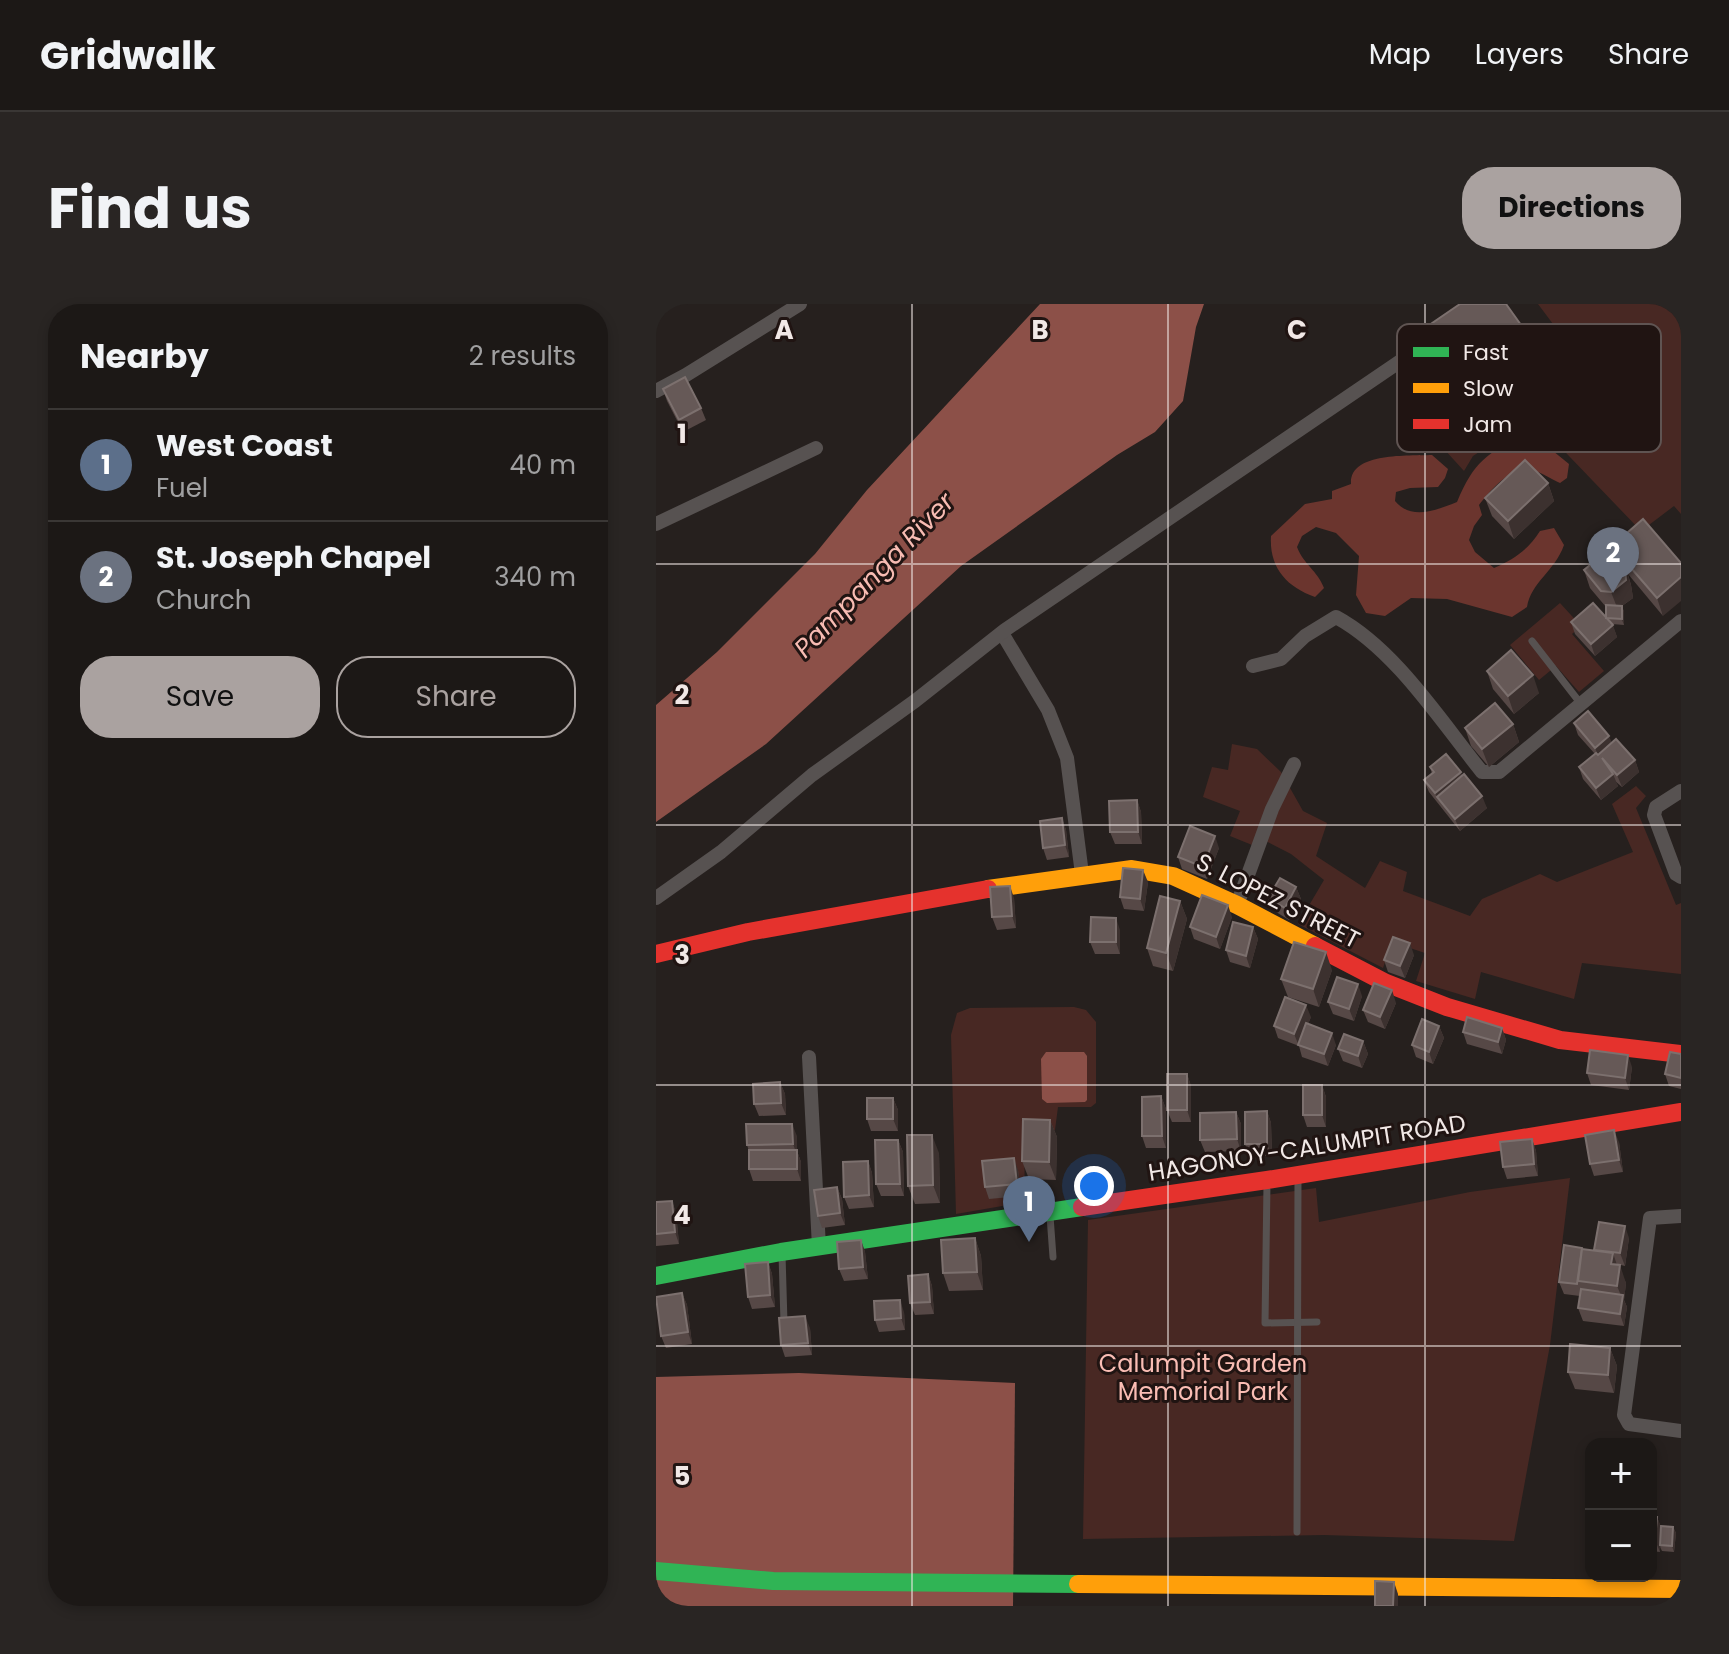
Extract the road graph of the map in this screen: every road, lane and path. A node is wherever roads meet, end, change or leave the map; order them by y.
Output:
1 (800, 304) edge
2 (1397, 362) edge
3 (656, 391) edge
4 (816, 448) dead end
5 (656, 524) edge
6 (1681, 621) edge
7 (1002, 633) junction
8 (1532, 641) dead end
9 (1253, 666) dead end
10 (1581, 704) junction
11 (1294, 764) dead end
12 (1681, 791) edge
13 (1082, 874) junction
14 (1681, 877) edge
15 (656, 898) edge
16 (1237, 905) junction
17 (656, 954) edge
18 (1681, 1054) edge
19 (809, 1057) dead end
20 (1681, 1112) edge
21 (1298, 1175) junction
22 (1267, 1180) junction
23 (1050, 1213) junction
24 (1681, 1216) edge
25 (819, 1247) junction
26 (781, 1252) junction
27 (1053, 1257) dead end
28 (656, 1276) edge
29 (1296, 1322) junction
30 (1317, 1322) dead end
31 (784, 1323) edge
32 (1681, 1431) edge
33 (1297, 1532) dead end
34 (656, 1571) edge
35 (1681, 1589) edge

1 - 3 street
2 - 7 street
4 - 5 street
6 - 10 street
7 - 13 street
7 - 15 street
8 - 10 lane
9 - 10 street
11 - 16 street
12 - 14 street
13 - 16 street, S. LOPEZ STREET
13 - 17 street, S. LOPEZ STREET
16 - 18 street, S. LOPEZ STREET
19 - 25 street
20 - 21 street, HAGONOY-CALUMPIT ROAD
21 - 22 street, HAGONOY-CALUMPIT ROAD
21 - 29 lane
22 - 23 street, HAGONOY-CALUMPIT ROAD
22 - 29 lane
23 - 25 street, HAGONOY-CALUMPIT ROAD
23 - 27 lane
24 - 32 street
25 - 26 street, HAGONOY-CALUMPIT ROAD
26 - 28 street, HAGONOY-CALUMPIT ROAD
26 - 31 lane
29 - 30 lane
29 - 33 lane
34 - 35 street

